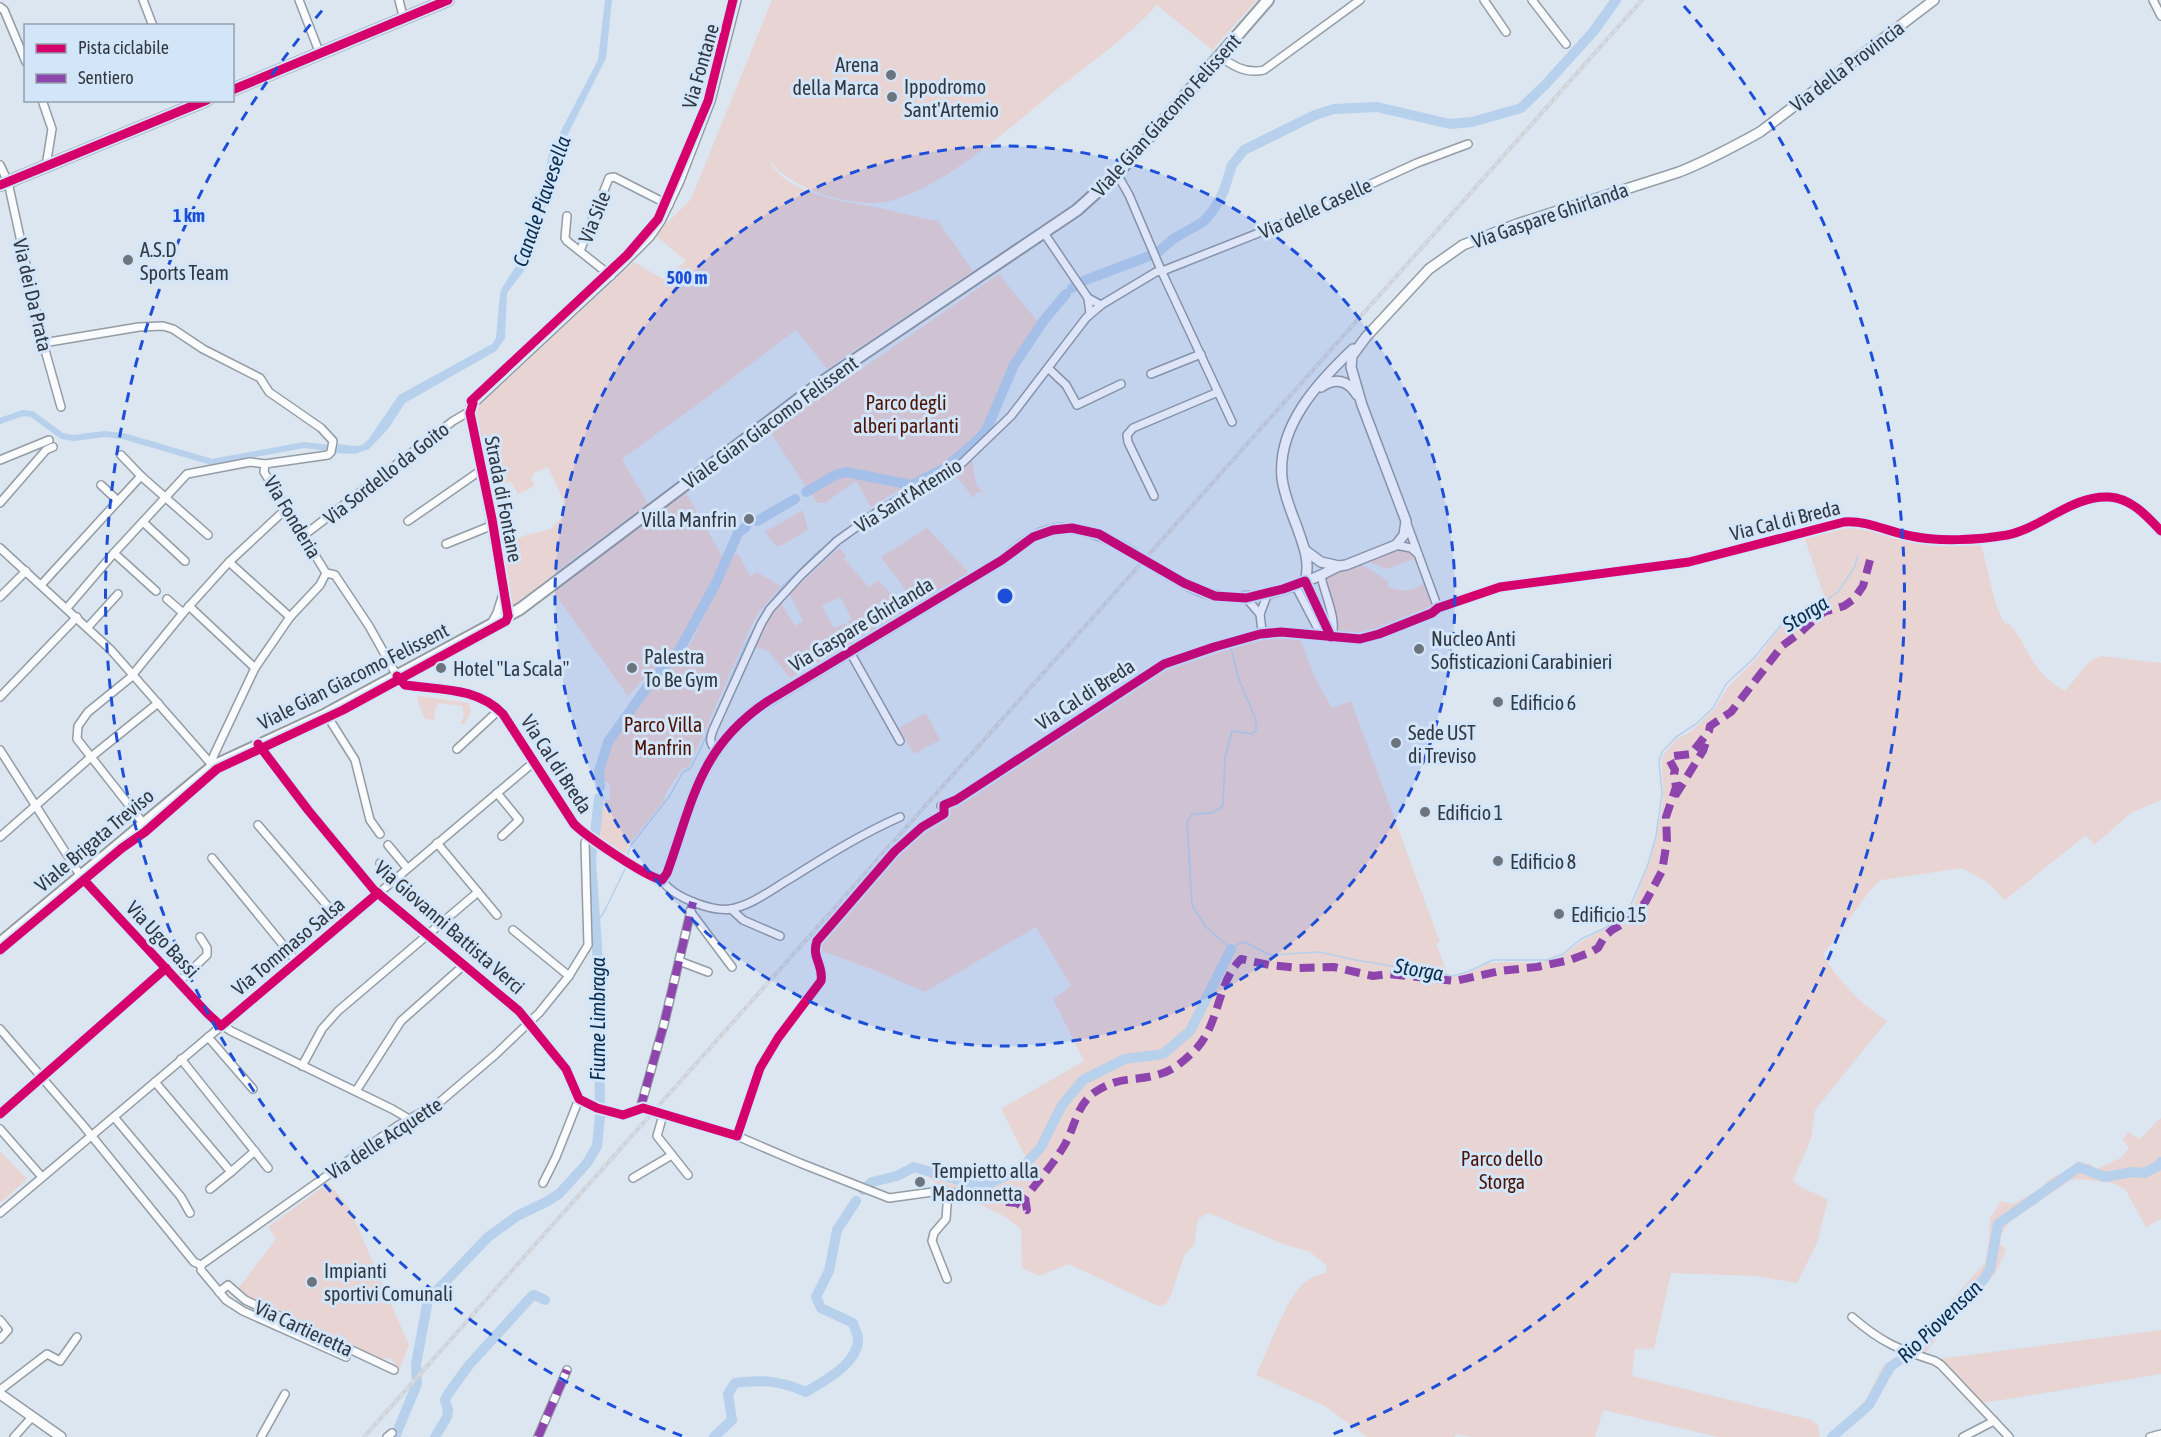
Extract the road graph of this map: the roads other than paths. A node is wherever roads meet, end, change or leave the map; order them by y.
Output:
1 (143, 0) edge
2 (299, 0) edge
3 (399, 0) edge
4 (448, 0) edge
5 (737, 0) edge
6 (1268, 0) edge
7 (1360, 0) edge
8 (1484, 0) edge
9 (1532, 0) edge
10 (1934, 0) edge
11 (2153, 0) edge
12 (0, 7) edge
13 (2161, 16) edge
14 (404, 20) junction
15 (152, 24) edge
16 (1506, 32) dead end
17 (1566, 44) dead end
18 (320, 54) junction
19 (1220, 56) junction
20 (24, 57) edge
21 (234, 89) edge
22 (43, 102) edge
23 (185, 105) edge
24 (1760, 132) joint
25 (1468, 144) dead end
26 (0, 165) edge
27 (46, 166) junction
28 (1117, 174) junction
29 (4, 184) edge
30 (669, 205) junction
31 (567, 216) dead end
32 (1044, 233) junction
33 (580, 251) junction
34 (1161, 270) junction
35 (611, 276) junction
36 (1088, 298) junction
37 (1101, 305) junction
38 (1090, 314) junction
39 (1366, 337) junction
40 (43, 344) junction
41 (1201, 354) junction
42 (1048, 368) junction
43 (1151, 374) dead end
44 (1121, 384) dead end
45 (1218, 392) junction
46 (1312, 395) junction
47 (1362, 405) junction
48 (61, 407) dead end
49 (470, 413) junction
50 (1232, 422) dead end
51 (49, 440) dead end
52 (53, 447) dead end
53 (121, 455) dead end
54 (0, 460) edge
55 (265, 464) junction
56 (482, 472) junction
57 (141, 476) junction
58 (101, 485) dead end
59 (1154, 496) dead end
60 (166, 497) junction
61 (118, 501) junction
62 (0, 503) edge
63 (286, 508) junction
64 (408, 521) dead end
65 (1406, 521) junction
66 (142, 522) junction
67 (492, 525) junction
68 (2161, 531) edge
69 (208, 535) dead end
70 (303, 536) junction
71 (446, 544) dead end
72 (1396, 545) junction
73 (0, 548) edge
74 (1306, 550) junction
75 (114, 553) junction
76 (1135, 554) dead end
77 (1419, 555) junction
78 (185, 561) dead end
79 (229, 562) junction
80 (1149, 563) dead end
81 (1339, 567) junction
82 (26, 571) junction
83 (326, 573) junction
84 (1321, 576) junction
85 (1305, 581) junction
86 (41, 585) junction
87 (1295, 585) junction
88 (156, 591) dead end
89 (503, 591) junction
90 (1268, 593) junction
91 (118, 594) dead end
92 (0, 597) edge
93 (1246, 598) junction
94 (167, 599) dead end
95 (189, 606) junction
96 (67, 608) junction
97 (1438, 608) joint
98 (183, 613) junction
99 (1260, 614) junction
100 (508, 616) junction
101 (77, 617) junction
102 (290, 617) junction
103 (88, 627) junction
104 (486, 628) junction
105 (850, 651) junction
106 (255, 668) junction
107 (410, 670) junction
108 (133, 675) junction
109 (397, 676) junction
110 (417, 687) junction
111 (0, 697) edge
112 (158, 704) junction
113 (499, 710) junction
114 (326, 714) junction
115 (900, 741) dead end
116 (258, 744) junction
117 (714, 748) junction
118 (457, 749) dead end
119 (0, 750) edge
120 (91, 757) junction
121 (534, 762) junction
122 (213, 766) junction
123 (497, 793) junction
124 (35, 806) junction
125 (941, 806) dead end
126 (900, 817) dead end
127 (143, 823) junction
128 (258, 825) dead end
129 (381, 834) dead end
130 (502, 836) dead end
131 (588, 836) junction
132 (0, 837) edge
133 (437, 843) junction
134 (388, 845) dead end
135 (212, 858) dead end
136 (380, 863) dead end
137 (407, 868) junction
138 (80, 876) junction
139 (658, 879) junction
140 (394, 880) junction
141 (478, 892) junction
142 (378, 893) junction
143 (693, 902) junction
144 (731, 909) junction
145 (690, 911) junction
146 (497, 915) dead end
147 (342, 923) junction
148 (513, 930) dead end
149 (427, 934) junction
150 (780, 936) dead end
151 (2, 937) edge
152 (200, 937) dead end
153 (679, 961) junction
154 (297, 962) junction
155 (464, 965) junction
156 (732, 967) dead end
157 (166, 968) junction
158 (708, 972) dead end
159 (569, 976) junction
160 (179, 982) junction
161 (529, 1023) junction
162 (222, 1026) junction
163 (0, 1030) edge
164 (208, 1037) junction
165 (182, 1059) junction
166 (302, 1066) junction
167 (42, 1078) junction
168 (155, 1082) junction
169 (253, 1089) dead end
170 (356, 1091) junction
171 (579, 1099) junction
172 (0, 1114) edge
173 (114, 1117) junction
174 (409, 1119) junction
175 (0, 1129) edge
176 (92, 1136) junction
177 (255, 1152) junction
178 (672, 1155) junction
179 (268, 1168) dead end
180 (231, 1172) junction
181 (688, 1175) dead end
182 (42, 1178) junction
183 (633, 1178) dead end
184 (543, 1183) dead end
185 (210, 1189) dead end
186 (0, 1213) edge
187 (190, 1213) dead end
188 (201, 1265) junction
189 (947, 1279) dead end
190 (219, 1292) junction
191 (1852, 1317) dead end
192 (0, 1320) edge
193 (77, 1337) dead end
194 (0, 1339) edge
195 (346, 1357) dead end
196 (393, 1370) dead end
197 (567, 1370) dead end
198 (0, 1392) edge
199 (285, 1394) dead end
200 (32, 1417) junction
201 (1994, 1421) junction
202 (14, 1437) edge
203 (61, 1437) edge
204 (261, 1437) edge
205 (538, 1437) edge
206 (1963, 1437) edge
207 (2009, 1437) edge

1 - 15 street
2 - 18 street
3 - 14 street
4 - 14 main road
5 - 30 street, Via Fontane
6 - 19 main road, Viale Gian Giacomo Felissent
7 - 19 street
8 - 16 street
9 - 17 street
10 - 24 street, Via della Provincia
11 - 13 street
12 - 20 street
14 - 18 main road
18 - 21 main road
19 - 28 main road, Viale Gian Giacomo Felissent
22 - 27 street
23 - 27 main road
24 - 39 street, Via Gaspare Ghirlanda
25 - 34 street, Via delle Caselle
26 - 29 street, Via dei Da Prata
27 - 29 main road
28 - 32 main road, Viale Gian Giacomo Felissent
28 - 34 street
29 - 40 street, Via dei Da Prata
30 - 33 street, Via Sile
30 - 35 street, Via Fontane
31 - 33 street, Via Sile
32 - 36 street
32 - 100 main road, Viale Gian Giacomo Felissent
33 - 35 street, Via Sile
34 - 37 street, Via Sant'Artemio
34 - 41 street
35 - 49 street, Via Fontane
36 - 37 street
36 - 38 street
37 - 38 street, Via Sant'Artemio
38 - 42 street, Via Sant'Artemio
39 - 46 street, Via Gaspare Ghirlanda
39 - 47 street, Via Gaspare Ghirlanda
40 - 48 street, Via dei Da Prata
40 - 55 street, Via Fonderia
41 - 43 street
41 - 45 street
42 - 44 street
42 - 117 street, Via Sant'Artemio
45 - 50 street
45 - 59 street
46 - 47 street, Via Gaspare Ghirlanda
46 - 74 street, Via Gaspare Ghirlanda
47 - 65 street, Via Gaspare Ghirlanda
49 - 56 street, Strada di Fontane
49 - 70 street, Via Sordello da Goito
51 - 54 street
52 - 62 street
53 - 57 street
55 - 60 street
55 - 63 street, Via Fonderia
56 - 64 street
56 - 67 street, Strada di Fontane
57 - 60 street
57 - 61 street
58 - 61 street
60 - 66 street
60 - 69 street
61 - 86 street
63 - 70 street, Via Fonderia
63 - 79 street
65 - 72 street
65 - 77 street, Via Gaspare Ghirlanda
66 - 75 street
66 - 78 street
67 - 71 street
67 - 89 street, Strada di Fontane
68 - 97 street, Via Cal di Breda
70 - 83 street, Via Fonderia
72 - 77 street
72 - 81 street
73 - 82 street
74 - 81 street
74 - 85 street, Via Gaspare Ghirlanda
75 - 88 street
75 - 96 street
76 - 105 street, Via Gaspare Ghirlanda
77 - 97 street, Via Gaspare Ghirlanda
79 - 95 street
79 - 102 street
80 - 93 street
81 - 84 street
82 - 86 street
82 - 92 street
83 - 102 street, Via Fonderia
83 - 109 street
84 - 85 street
84 - 87 street
85 - 87 street
86 - 96 street
87 - 90 street
89 - 100 street, Strada di Fontane
89 - 104 street
90 - 93 street
90 - 99 street, Via Cal di Breda
91 - 103 street
93 - 99 street
94 - 98 street
95 - 98 street
95 - 106 street
96 - 101 street
98 - 108 street
99 - 125 street, Via Cal di Breda
100 - 104 main road, Viale Gian Giacomo Felissent
101 - 103 street
101 - 111 street
102 - 106 street, Via Fonderia
103 - 108 street
104 - 107 main road, Viale Gian Giacomo Felissent
105 - 115 street
105 - 117 street, Via Gaspare Ghirlanda
106 - 122 street, Via Fonderia
107 - 109 main road, Viale Gian Giacomo Felissent
107 - 110 street
108 - 112 street
108 - 120 street
109 - 110 street, Via Cal di Breda
109 - 114 main road, Viale Gian Giacomo Felissent
110 - 113 street, Via Cal di Breda
112 - 120 street
112 - 122 street
113 - 118 street, Via Cal di Breda
113 - 121 street, Via Cal di Breda
114 - 116 main road, Viale Gian Giacomo Felissent
114 - 129 street
116 - 122 main road, Viale Gian Giacomo Felissent
116 - 142 street, Via Giovanni Battista Verci
117 - 139 street, Via Gaspare Ghirlanda
119 - 124 street, Via Ugo Bassi
120 - 124 street
120 - 127 street
121 - 123 street, Via Tommaso Salsa
121 - 131 street, Via Cal di Breda
122 - 127 main road, Viale Brigata Treviso
123 - 130 street
123 - 133 street, Via Tommaso Salsa
124 - 132 street
124 - 138 street, Via Ugo Bassi
126 - 144 street
127 - 138 main road, Viale Brigata Treviso
128 - 147 street
131 - 139 street, Via Cal di Breda
131 - 159 street, Via delle Acquette
133 - 137 street, Via Tommaso Salsa
133 - 141 street
134 - 137 street
135 - 154 street
136 - 140 street
137 - 140 street, Via Tommaso Salsa
138 - 151 main road, Viale Brigata Treviso
138 - 157 street, Via Ugo Bassi
139 - 143 street, Via Cal di Breda
140 - 142 street, Via Tommaso Salsa
141 - 146 street
141 - 149 street
142 - 147 street, Via Tommaso Salsa
142 - 149 street, Via Giovanni Battista Verci
143 - 144 street, Via Cal di Breda
143 - 145 street
144 - 150 street, Via Cal di Breda
145 - 153 street
145 - 156 street
147 - 154 street, Via Tommaso Salsa
148 - 159 street
149 - 155 street, Via Giovanni Battista Verci
149 - 166 street
152 - 160 street, Via Ugo Bassi
153 - 158 street
153 - 171 street
154 - 162 street, Via Tommaso Salsa
155 - 161 street, Via Giovanni Battista Verci
155 - 170 street
157 - 160 street, Via Ugo Bassi
157 - 167 street
159 - 161 street, Via delle Acquette
160 - 162 street, Via Ugo Bassi
161 - 171 street, Via Giovanni Battista Verci
161 - 174 street, Via delle Acquette
162 - 164 street, Via Tommaso Salsa
162 - 166 street, Via Ugo Bassi
163 - 167 street
164 - 165 street, Via Tommaso Salsa
164 - 169 street
165 - 168 street, Via Tommaso Salsa
165 - 177 street
166 - 170 street, Via Ugo Bassi
167 - 172 street
167 - 176 street
168 - 173 street, Via Tommaso Salsa
168 - 180 street
170 - 174 street, Via Ugo Bassi
171 - 184 street
173 - 176 street, Via Tommaso Salsa
173 - 187 street
174 - 188 street, Via delle Acquette
175 - 182 street
176 - 182 street, Via Tommaso Salsa
176 - 188 street
177 - 179 street
177 - 180 street
178 - 181 street
178 - 183 street
178 - 189 street
180 - 185 street
182 - 186 street, Via Tommaso Salsa
188 - 190 street, Via Cartieretta
190 - 195 street, Via Cartieretta
190 - 196 street, Via Cartieretta
191 - 201 street
192 - 194 street
193 - 198 street
197 - 205 street
198 - 200 street
199 - 204 street
200 - 202 street
200 - 203 street
201 - 206 street
201 - 207 street

